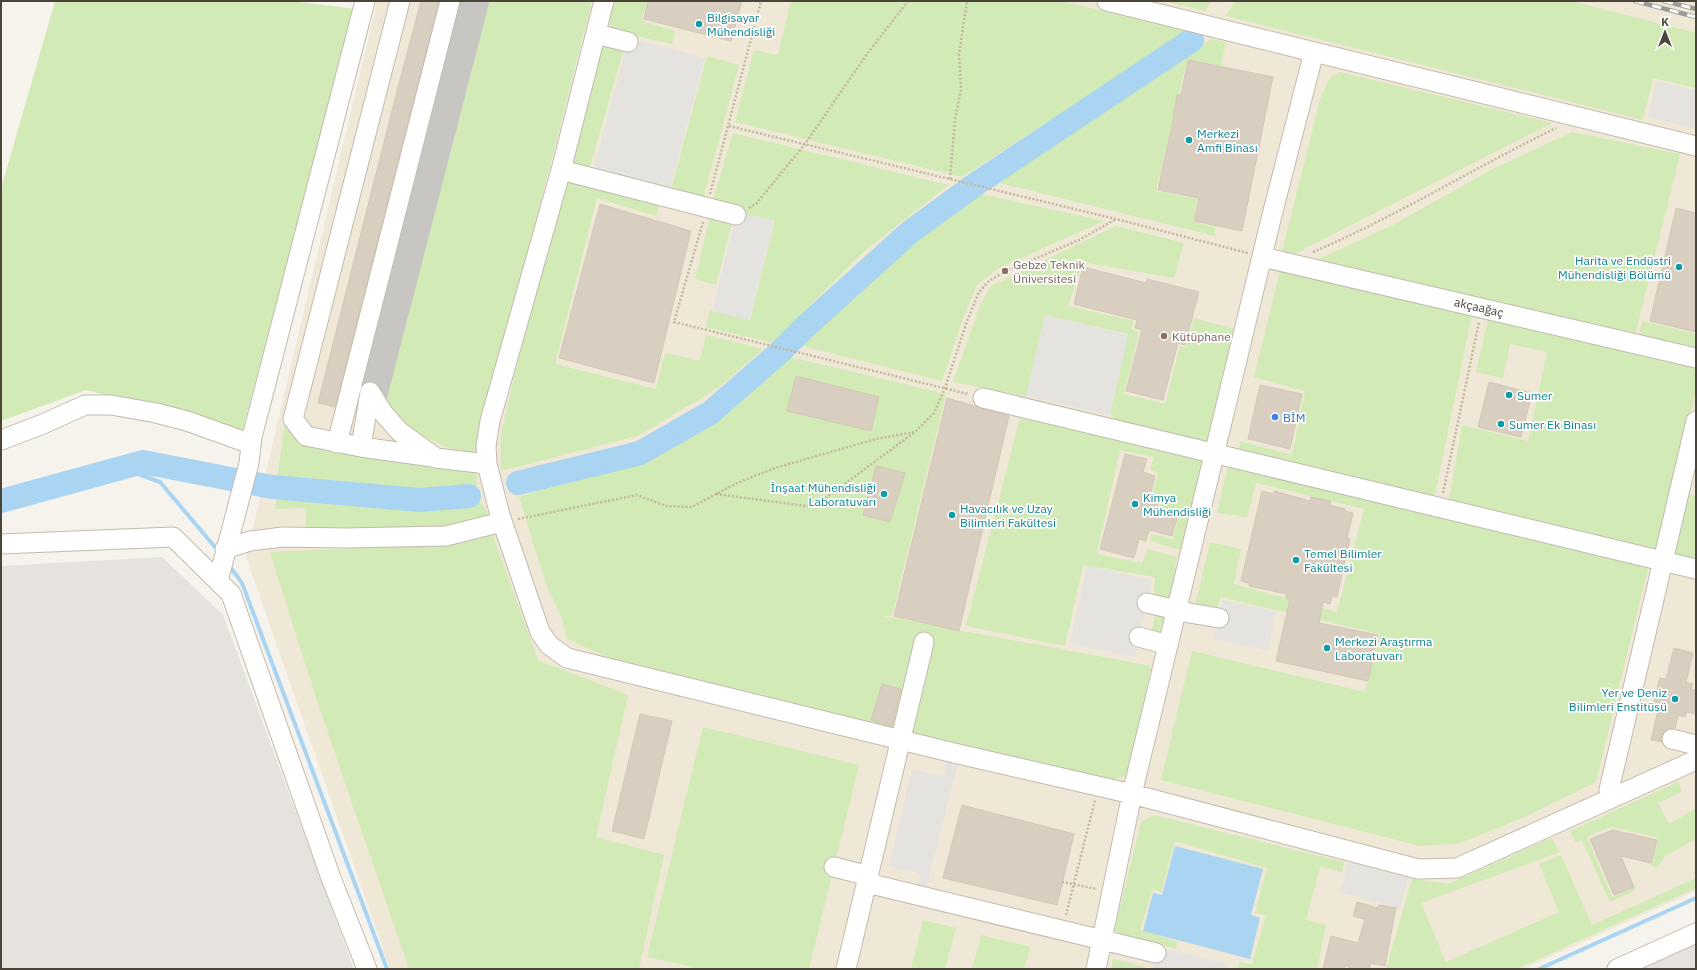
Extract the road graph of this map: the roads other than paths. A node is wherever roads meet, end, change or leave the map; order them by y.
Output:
1 (365, 1) edge
2 (400, 1) edge
3 (450, 1) edge
4 (604, 1) edge
5 (1107, 1) edge
6 (596, 34) junction
7 (628, 42) dead end
8 (1314, 52) junction
9 (1696, 146) edge
10 (561, 170) junction
11 (736, 216) road end
12 (1262, 257) junction
13 (1696, 358) edge
14 (983, 398) road end
15 (1696, 421) edge
16 (1, 440) edge
17 (337, 443) junction
18 (251, 444) junction
19 (361, 447) junction
20 (1214, 453) junction
21 (436, 458) junction
22 (487, 464) junction
23 (502, 522) junction
24 (1, 544) edge
25 (225, 550) junction
26 (1662, 561) junction
27 (1696, 569) edge
28 (218, 581) junction
29 (1147, 603) dead end
30 (1176, 610) junction
31 (1219, 618) dead end
32 (1139, 637) dead end
33 (924, 642) dead end
34 (1168, 645) junction
35 (1672, 739) dead end
36 (901, 741) junction
37 (1696, 745) edge
38 (1696, 760) edge
39 (1609, 790) dead end
40 (1132, 794) junction
41 (834, 867) dead end
42 (868, 879) junction
43 (1696, 933) edge
44 (1103, 941) junction
45 (1156, 954) dead end
46 (367, 969) edge
47 (846, 969) edge
48 (1096, 969) edge
49 (1617, 969) edge

1 - 18 street
2 - 17 street
3 - 17 street
4 - 6 street
5 - 8 street
6 - 7 street
6 - 10 street
8 - 9 street
8 - 12 street
10 - 11 street
10 - 22 street
12 - 13 street, akçaağaç
12 - 20 street
14 - 20 street
15 - 26 street
16 - 18 street
17 - 19 street
18 - 25 street
19 - 21 street
19 - 21 street
20 - 26 street
20 - 30 street
21 - 22 street
22 - 23 street
23 - 25 street
23 - 36 street
24 - 28 street
25 - 28 street
26 - 27 street
26 - 39 street
28 - 46 street
29 - 30 street
30 - 31 street
30 - 34 street
32 - 34 street
33 - 36 street
34 - 40 street
35 - 37 street
36 - 40 street
36 - 42 street
38 - 40 street
40 - 44 street
41 - 42 street
42 - 44 street
42 - 47 street
43 - 49 street
44 - 45 street
44 - 48 street

